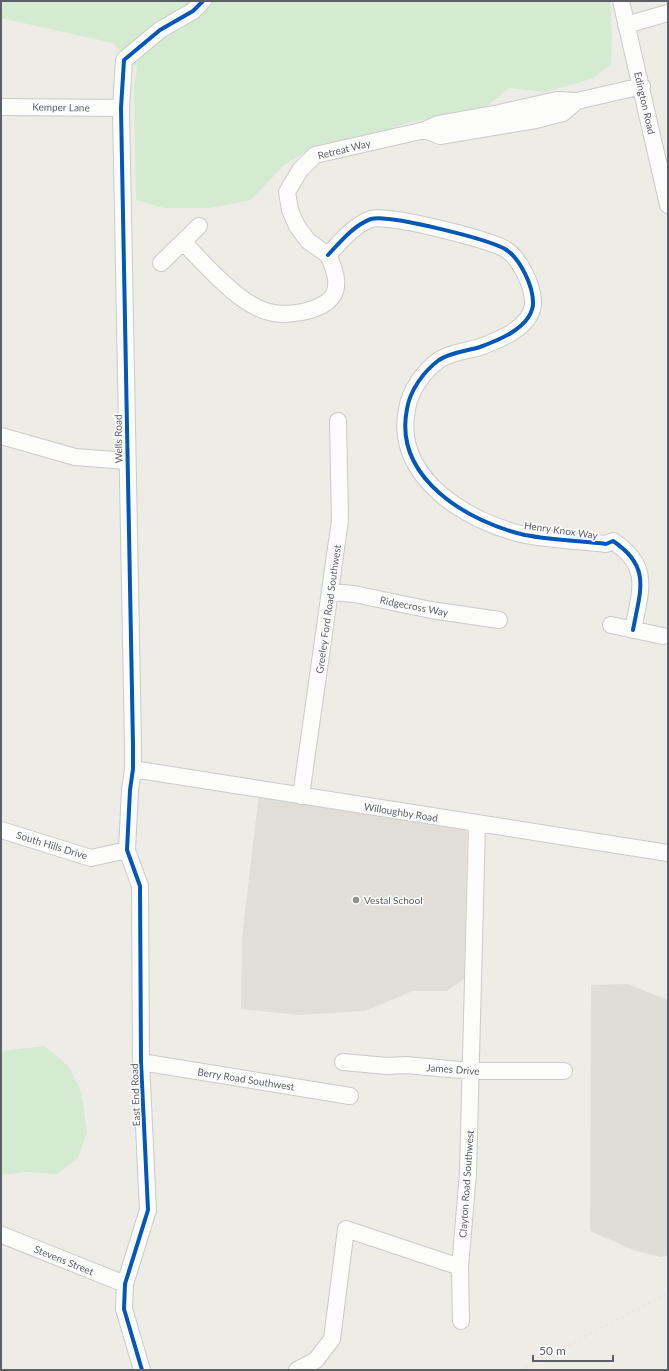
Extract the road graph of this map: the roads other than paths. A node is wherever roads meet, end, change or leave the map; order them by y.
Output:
1 (203, 1) edge
2 (621, 1) edge
3 (668, 13) edge
4 (626, 25) junction
5 (642, 86) junction
6 (1, 107) edge
7 (120, 108) junction
8 (534, 113) junction
9 (501, 120) junction
10 (668, 205) edge
11 (199, 226) dead end
12 (183, 242) junction
13 (328, 255) junction
14 (161, 263) dead end
15 (338, 421) dead end
16 (1, 436) edge
17 (127, 461) junction
18 (330, 592) junction
19 (499, 620) dead end
20 (611, 625) dead end
21 (633, 630) junction
22 (662, 636) dead end
23 (133, 769) junction
24 (301, 796) junction
25 (477, 824) junction
26 (1, 830) edge
27 (127, 850) junction
28 (668, 853) edge
29 (142, 1062) junction
30 (343, 1062) dead end
31 (471, 1071) junction
32 (564, 1071) dead end
33 (350, 1096) dead end
34 (2, 1235) edge
35 (460, 1267) junction
36 (125, 1284) junction
37 (461, 1321) dead end
38 (142, 1370) edge
39 (297, 1370) edge

1 - 7 street, Wells Road
2 - 4 street, Edington Road
3 - 4 street
4 - 5 street, Edington Road
5 - 8 street, Retreat Way
5 - 10 street, Edington Road
6 - 7 street, Kemper Lane
7 - 17 street, Wells Road
8 - 9 street, Retreat Way
8 - 9 street
9 - 13 street, Retreat Way
11 - 12 street
12 - 13 street
12 - 14 street
13 - 21 street, Henry Knox Way
15 - 18 street, Greeley Ford Road Southwest
16 - 17 street
17 - 23 street, Wells Road
18 - 19 street, Ridgecross Way
18 - 24 street, Greeley Ford Road Southwest
20 - 21 street
21 - 22 street
23 - 24 street, Willoughby Road
23 - 27 street, East End Road
24 - 25 street, Willoughby Road
25 - 28 street, Willoughby Road
25 - 31 street, Clayton Road Southwest
26 - 27 street, South Hills Drive
27 - 29 street, East End Road
29 - 33 street, Berry Road Southwest
29 - 36 street, East End Road
30 - 31 street, James Drive
31 - 32 street, James Drive
31 - 35 street, Clayton Road Southwest
34 - 36 street, Stevens Street
35 - 37 street, Clayton Road Southwest
35 - 39 street
36 - 38 street, East End Road

